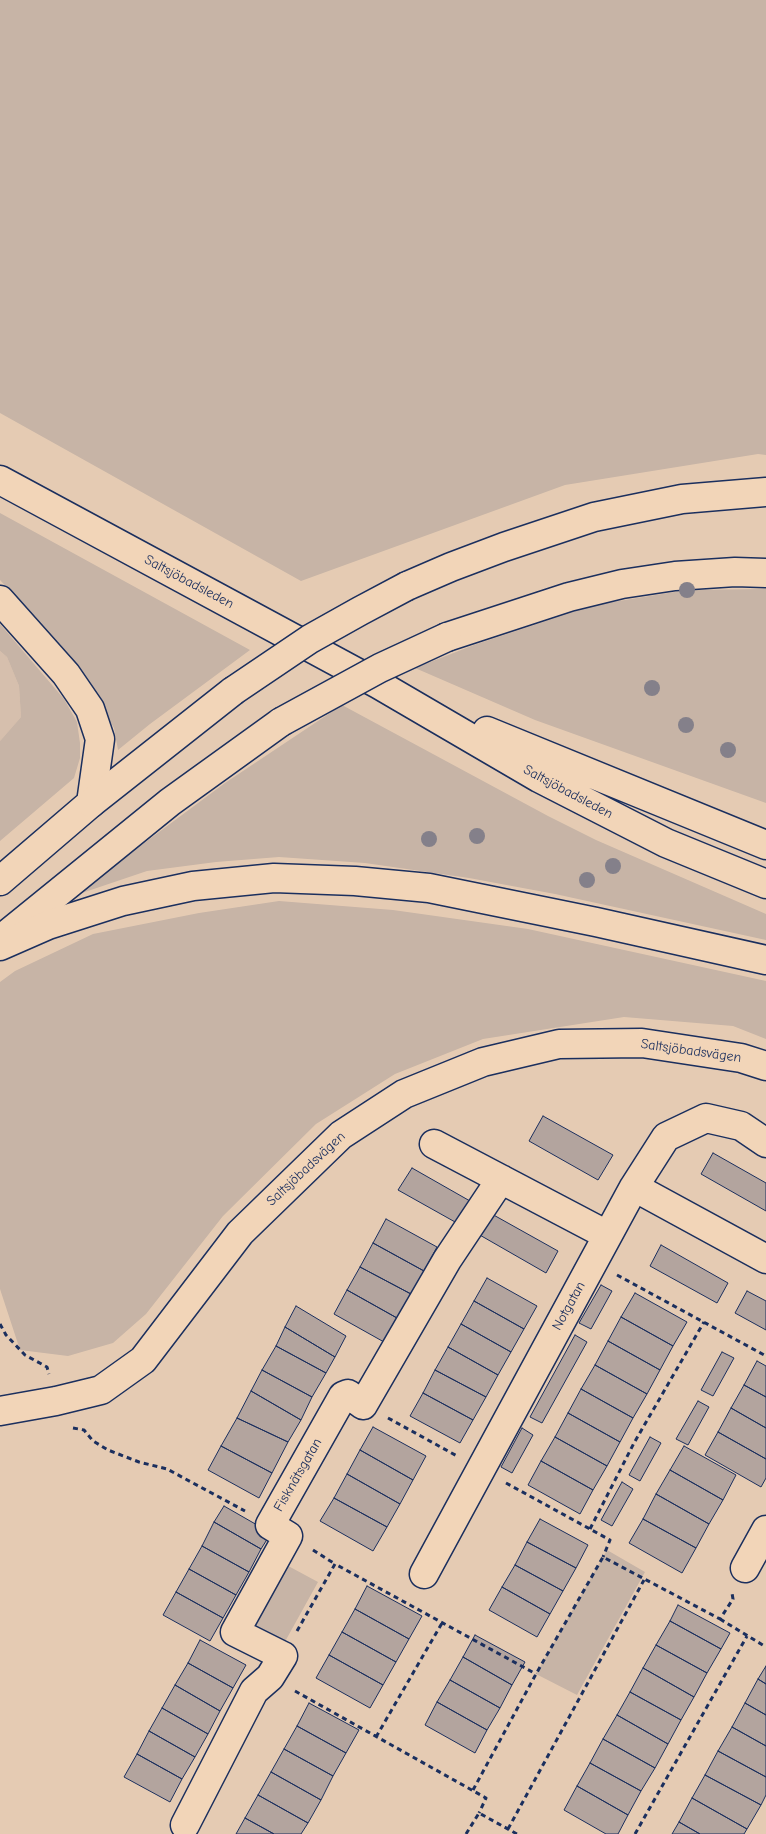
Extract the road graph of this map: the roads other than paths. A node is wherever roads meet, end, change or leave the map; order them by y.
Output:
1 (0, 480) edge
2 (766, 492) edge
3 (766, 573) edge
4 (0, 600) edge
5 (378, 684) junction
6 (91, 803) junction
7 (766, 845) edge
8 (0, 881) edge
9 (766, 884) edge
10 (0, 940) edge
11 (0, 946) edge
12 (766, 960) edge
13 (766, 1066) edge
14 (766, 1143) edge
15 (434, 1144) dead end
16 (502, 1179) junction
17 (634, 1187) junction
18 (608, 1235) junction
19 (766, 1259) edge
20 (0, 1411) edge
21 (766, 1530) edge
22 (745, 1568) road end
23 (424, 1574) dead end
24 (185, 1825) dead end

1 - 5 main road, Saltsjöbadsleden
2 - 6 main road, bridge
3 - 10 main road, bridge
4 - 6 main road
5 - 7 main road, Saltsjöbadsleden
5 - 9 main road, Saltsjöbadsleden
6 - 8 main road
11 - 12 main road
13 - 20 main road, Saltsjöbadsvägen
14 - 17 main road, Notgatan
15 - 16 main road
16 - 18 main road
16 - 24 main road, Fisknätsgatan
17 - 18 main road, Notgatan
17 - 19 main road
18 - 23 main road, Notgatan
21 - 22 main road

